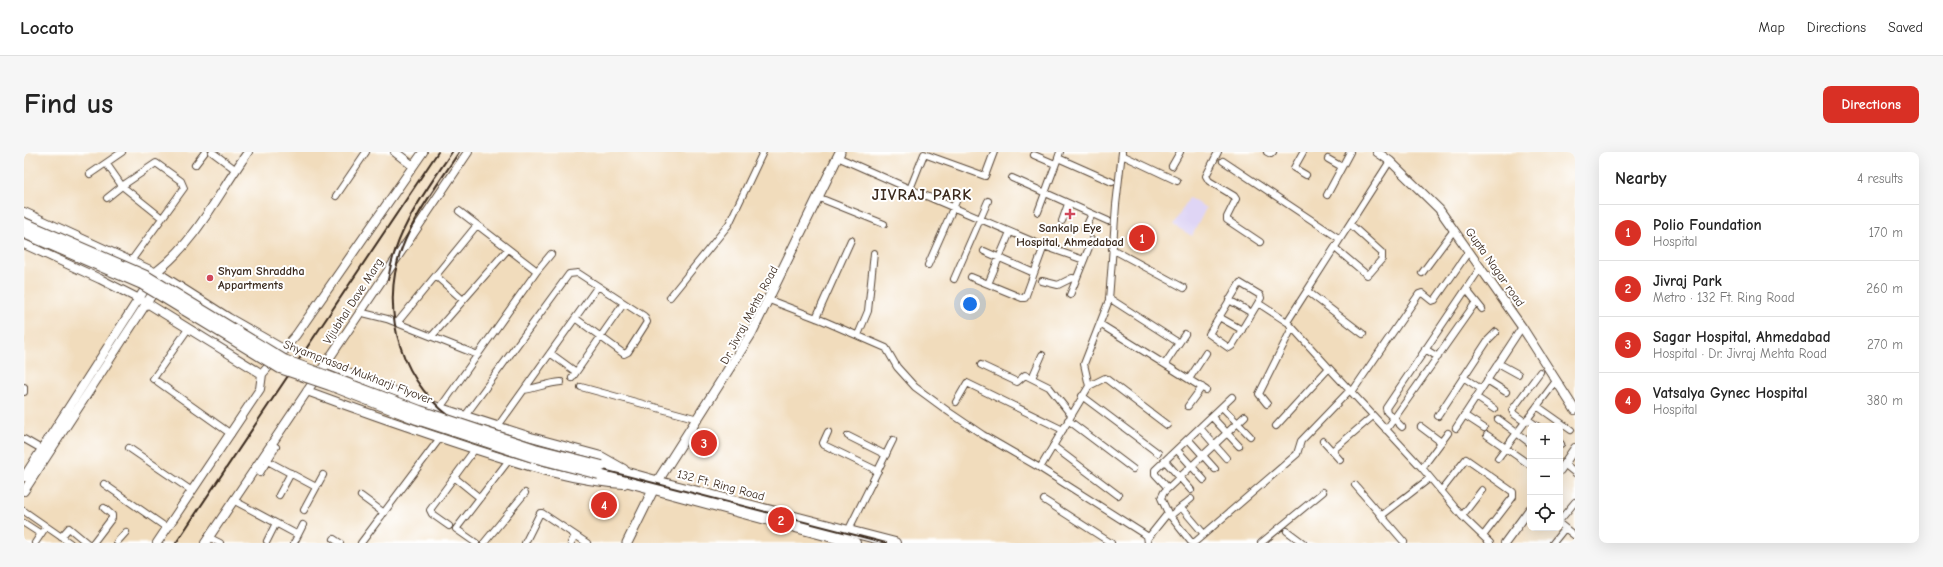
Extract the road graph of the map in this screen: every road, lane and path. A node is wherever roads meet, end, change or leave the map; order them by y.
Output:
1 (122, 152) edge
2 (205, 152) edge
3 (212, 152) edge
4 (248, 152) edge
5 (366, 152) edge
6 (395, 152) edge
7 (422, 152) edge
8 (468, 152) edge
9 (763, 152) edge
10 (994, 152) edge
11 (1180, 152) edge
12 (1218, 152) edge
13 (1267, 152) edge
14 (1273, 152) edge
15 (1303, 152) edge
16 (1350, 152) edge
17 (1377, 152) edge
18 (924, 153) edge
19 (1122, 153) edge
20 (842, 154) edge
21 (1034, 155) dead end
22 (1059, 155) edge
23 (1328, 159) dead end
24 (1223, 161) dead end
25 (1390, 161) junction
26 (106, 163) junction
27 (1055, 164) junction
28 (196, 165) dead end
29 (413, 166) junction
30 (1172, 166) dead end
31 (1342, 167) junction
32 (236, 170) junction
33 (90, 174) dead end
34 (1306, 176) dead end
35 (1012, 178) dead end
36 (1177, 181) dead end
37 (1112, 182) dead end
38 (122, 186) junction
39 (910, 189) junction
40 (1045, 194) junction
41 (1327, 195) dead end
42 (336, 196) dead end
43 (958, 197) dead end
44 (107, 198) dead end
45 (822, 199) junction
46 (988, 201) dead end
47 (1068, 204) junction
48 (953, 207) junction
49 (459, 211) dead end
50 (24, 212) edge
51 (1038, 212) dead end
52 (1092, 214) junction
53 (162, 218) junction
54 (980, 220) junction
55 (1062, 221) dead end
56 (1108, 221) dead end
57 (24, 223) edge
58 (884, 224) dead end
59 (1350, 224) junction
60 (477, 225) junction
61 (1085, 229) dead end
62 (1454, 230) junction
63 (1010, 232) junction
64 (24, 233) edge
65 (1340, 239) junction
66 (851, 240) dead end
67 (1092, 240) dead end
68 (1260, 242) dead end
69 (24, 244) edge
70 (1044, 246) junction
71 (1334, 248) junction
72 (508, 249) junction
73 (1112, 249) junction
74 (984, 251) dead end
75 (1469, 251) junction
76 (874, 253) dead end
77 (551, 254) dead end
78 (999, 258) junction
79 (1084, 260) junction
80 (131, 261) junction
81 (928, 265) dead end
82 (1481, 267) junction
83 (536, 272) junction
84 (1034, 273) junction
85 (1422, 273) dead end
86 (160, 274) junction
87 (436, 276) junction
88 (971, 277) dead end
89 (954, 279) dead end
90 (1076, 279) junction
91 (1042, 281) dead end
92 (988, 284) junction
93 (598, 286) junction
94 (1184, 288) dead end
95 (1466, 289) junction
96 (1307, 291) junction
97 (1070, 295) dead end
98 (670, 297) dead end
99 (1109, 298) junction
100 (139, 299) junction
101 (463, 300) junction
102 (1229, 300) junction
103 (772, 301) junction
104 (1476, 302) junction
105 (147, 303) junction
106 (624, 303) junction
107 (1258, 303) junction
108 (1482, 310) dead end
109 (359, 312) junction
110 (1252, 313) junction
111 (1219, 317) junction
112 (575, 318) junction
113 (816, 318) junction
114 (1287, 322) junction
115 (397, 323) junction
116 (1100, 324) junction
117 (1522, 327) junction
118 (1292, 328) junction
119 (188, 329) junction
120 (1242, 330) junction
121 (1496, 332) dead end
122 (1185, 334) dead end
123 (1363, 334) dead end
124 (858, 335) junction
125 (432, 336) junction
126 (600, 337) junction
127 (1179, 343) junction
128 (1425, 349) junction
129 (285, 350) junction
130 (550, 353) junction
131 (1206, 353) dead end
132 (478, 355) junction
133 (1042, 355) dead end
134 (1438, 357) junction
135 (1498, 363) junction
136 (325, 364) junction
137 (1165, 364) junction
138 (981, 365) dead end
139 (1329, 368) junction
140 (576, 372) junction
141 (1540, 372) dead end
142 (262, 374) junction
143 (1518, 374) dead end
144 (1463, 377) junction
145 (572, 378) dead end
146 (1032, 378) junction
147 (1189, 379) junction
148 (1487, 380) junction
149 (1556, 381) junction
150 (561, 382) dead end
151 (1088, 386) junction
152 (24, 387) edge
153 (581, 387) dead end
154 (1481, 389) junction
155 (524, 390) junction
156 (307, 391) junction
157 (1351, 391) junction
158 (24, 392) edge
159 (1506, 392) dead end
160 (1082, 396) junction
161 (1476, 397) junction
162 (1232, 398) dead end
163 (956, 402) dead end
164 (1267, 404) dead end
165 (1188, 406) dead end
166 (1537, 406) junction
167 (1222, 407) junction
168 (440, 408) junction
169 (1494, 409) dead end
170 (1575, 410) edge
171 (1464, 415) junction
172 (465, 416) junction
173 (1245, 416) dead end
174 (1373, 416) junction
175 (1438, 416) dead end
176 (1070, 417) junction
177 (1212, 417) junction
178 (698, 419) junction
179 (1498, 419) dead end
180 (1395, 420) junction
181 (1526, 420) junction
182 (1238, 423) junction
183 (1532, 423) edge
184 (1167, 424) dead end
185 (498, 426) junction
186 (1276, 426) dead end
187 (1402, 427) dead end
188 (1421, 427) dead end
189 (1200, 428) junction
190 (1456, 428) dead end
191 (1484, 428) dead end
192 (1063, 430) junction
193 (1386, 430) junction
194 (1571, 430) dead end
195 (828, 432) dead end
196 (1227, 433) junction
197 (1448, 433) dead end
198 (1517, 433) junction
199 (231, 434) junction
200 (1487, 434) dead end
201 (848, 436) dead end
202 (1250, 436) dead end
203 (440, 438) junction
204 (24, 439) edge
205 (1188, 439) junction
206 (894, 440) dead end
207 (1323, 441) dead end
208 (1527, 441) edge
209 (1441, 442) junction
210 (1215, 444) junction
211 (1053, 446) junction
212 (1239, 446) dead end
213 (276, 447) dead end
214 (129, 448) dead end
215 (1506, 448) junction
216 (1575, 448) edge
217 (475, 449) junction
218 (1177, 450) junction
219 (45, 451) junction
220 (1332, 451) junction
221 (1158, 453) dead end
222 (886, 455) junction
223 (1203, 455) junction
224 (1226, 458) dead end
225 (1498, 458) dead end
226 (265, 459) junction
227 (509, 460) junction
228 (1340, 460) dead end
229 (1165, 461) junction
230 (1527, 463) edge
231 (1192, 466) junction
232 (1563, 466) edge
233 (1563, 467) edge
234 (1040, 468) junction
235 (1133, 468) dead end
236 (1422, 468) junction
237 (1215, 469) dead end
238 (600, 470) junction
239 (878, 471) junction
240 (260, 473) dead end
241 (1575, 473) edge
242 (291, 474) junction
243 (323, 475) dead end
244 (24, 477) edge
245 (454, 477) junction
246 (1180, 478) junction
247 (1430, 478) junction
248 (633, 480) junction
249 (1204, 480) dead end
250 (104, 484) dead end
251 (1355, 485) dead end
252 (316, 487) junction
253 (658, 487) junction
254 (1168, 488) junction
255 (1192, 490) dead end
256 (1482, 490) dead end
257 (24, 491) edge
258 (192, 491) junction
259 (1441, 491) junction
260 (1323, 492) dead end
261 (525, 493) dead end
262 (1118, 494) dead end
263 (279, 495) dead end
264 (361, 496) dead end
265 (480, 498) junction
266 (1191, 499) dead end
267 (233, 500) junction
268 (1044, 500) dead end
269 (1575, 502) edge
270 (1181, 507) junction
271 (104, 508) dead end
272 (304, 510) dead end
273 (24, 511) edge
274 (384, 513) junction
275 (1527, 514) edge
276 (1169, 515) junction
277 (1382, 516) junction
278 (1462, 516) junction
279 (1563, 516) edge
280 (24, 523) edge
281 (276, 523) junction
282 (303, 524) dead end
283 (448, 526) dead end
284 (45, 527) junction
285 (1563, 527) edge
286 (167, 528) junction
287 (532, 529) junction
288 (848, 531) junction
289 (1288, 531) dead end
290 (1559, 531) edge
291 (126, 532) dead end
292 (41, 534) junction
293 (1204, 534) junction
294 (298, 535) junction
295 (575, 535) junction
296 (1575, 535) edge
297 (1483, 536) junction
298 (61, 537) junction
299 (334, 538) dead end
300 (206, 540) edge
301 (1148, 540) edge
302 (267, 541) dead end
303 (1404, 542) dead end
304 (35, 543) edge
305 (70, 543) edge
306 (87, 543) edge
307 (93, 543) edge
308 (118, 543) edge
309 (157, 543) edge
310 (220, 543) edge
311 (294, 543) edge
312 (340, 543) edge
313 (361, 543) edge
314 (476, 543) edge
315 (484, 543) edge
316 (520, 543) edge
317 (525, 543) edge
318 (572, 543) edge
319 (587, 543) edge
320 (627, 543) edge
321 (632, 543) edge
322 (856, 543) edge
323 (895, 543) edge
324 (1112, 543) edge
325 (1261, 543) edge
326 (1303, 543) edge
327 (1490, 543) edge
328 (1505, 543) edge
329 (1553, 543) edge

1 - 26 street
2 - 28 street
3 - 32 street
4 - 32 street
5 - 42 street
6 - 29 street
7 - 29 street
8 - 109 street, Vijubhai Dave Marg
9 - 98 street
10 - 18 street
11 - 30 street
12 - 68 street
13 - 14 street
15 - 34 street
16 - 31 street
17 - 25 street, Gupta Nagar road
18 - 39 street
19 - 36 street
19 - 73 street
20 - 39 street
20 - 45 main road, Dr. Jivraj Mehta Road
20 - 178 main road
21 - 27 street
22 - 27 street
22 - 37 street
23 - 31 street
24 - 65 street
25 - 59 street
25 - 62 street, Gupta Nagar road
26 - 33 street
26 - 38 street
27 - 40 street
29 - 129 street
31 - 41 street
32 - 86 street
35 - 40 street
38 - 44 street
38 - 53 street
38 - 53 street
39 - 48 street
40 - 47 street
40 - 51 street
43 - 48 street
45 - 58 street
45 - 103 main road, Dr. Jivraj Mehta Road
46 - 54 street
47 - 52 street
47 - 55 street
48 - 54 street
48 - 81 street
49 - 60 street
50 - 80 street
52 - 56 street
52 - 61 street
53 - 80 street
54 - 63 street
54 - 89 street
57 - 238 main road, Shyamprasad Mukharji Flyover, bridge
59 - 65 street
59 - 71 street
60 - 72 street
60 - 87 street
62 - 75 street, Gupta Nagar road
62 - 85 street
63 - 70 street
63 - 78 street
64 - 238 main road, Shyamprasad Mukharji Flyover, bridge
65 - 71 street
66 - 113 street
67 - 79 street
69 - 100 street
70 - 79 street
70 - 84 street
71 - 96 street
72 - 83 street
72 - 101 street
73 - 94 street
73 - 99 street
74 - 78 street
75 - 82 street, Gupta Nagar road
75 - 157 street
76 - 124 street
77 - 83 street
78 - 84 street
78 - 92 street
79 - 90 street
80 - 86 street
82 - 95 street
82 - 117 street, Gupta Nagar road
83 - 132 street
84 - 92 street
86 - 100 street
86 - 105 street
86 - 129 street
87 - 101 street
87 - 115 street
88 - 92 street
90 - 91 street
90 - 97 street
93 - 106 street
93 - 112 street
93 - 172 street
95 - 104 street
95 - 128 street
96 - 114 street
96 - 123 street
99 - 116 street
99 - 127 street
100 - 105 street
100 - 219 street
101 - 125 street
102 - 107 street
102 - 110 street
102 - 111 street
103 - 113 street
103 - 253 main road, Dr. Jivraj Mehta Road
104 - 108 street
104 - 134 street
105 - 119 street
105 - 219 street
106 - 126 street
106 - 126 street
107 - 110 street
107 - 114 street
109 - 115 street
109 - 136 street, Vijubhai Dave Marg
110 - 120 street
111 - 120 street
111 - 120 street
112 - 126 street
112 - 130 street
113 - 124 street
114 - 118 street
115 - 125 street
116 - 137 street
116 - 151 street
117 - 135 street
117 - 149 street, Gupta Nagar road
118 - 139 street
118 - 164 street
119 - 142 street
119 - 199 street
121 - 144 street
122 - 127 street
124 - 234 street
125 - 132 street
126 - 140 street
127 - 137 street
128 - 134 street
128 - 180 street
129 - 142 street
130 - 140 street
130 - 155 street
131 - 147 street
132 - 168 street
133 - 146 street
134 - 180 street
135 - 143 street
135 - 148 street
136 - 156 street, Vijubhai Dave Marg
136 - 168 street
137 - 147 street
138 - 146 street
139 - 157 street
139 - 186 street
140 - 145 street
141 - 181 street
142 - 199 street
144 - 154 street
144 - 175 street
146 - 176 street
147 - 165 street
148 - 154 street
148 - 159 street
149 - 166 street
149 - 170 street, Gupta Nagar road
150 - 155 street
151 - 160 street
151 - 184 street
152 - 158 street
153 - 178 street
154 - 161 street
155 - 185 street
156 - 203 street
156 - 226 street, Vijubhai Dave Marg
157 - 174 street
157 - 293 street
160 - 176 street
160 - 221 street
161 - 169 street
161 - 171 street
162 - 167 street
163 - 192 street
166 - 181 street
166 - 194 street
167 - 177 street
167 - 182 street
168 - 172 street
171 - 190 street
171 - 191 street
172 - 185 street
173 - 182 street
174 - 193 street
174 - 220 street
176 - 192 street
176 - 235 street
177 - 189 street
177 - 196 street
178 - 253 main road
179 - 198 street
180 - 187 street
180 - 193 street
181 - 183 street
181 - 198 street
182 - 196 street
182 - 202 street
185 - 248 street
188 - 209 street
189 - 205 street
189 - 210 street
192 - 211 street
193 - 236 street
195 - 239 street
196 - 210 street
196 - 212 street
197 - 209 street
198 - 208 street
198 - 215 street
199 - 258 street
200 - 215 street
201 - 222 street
203 - 217 street
203 - 274 street
204 - 219 street
205 - 218 street
205 - 223 street
206 - 222 street
207 - 220 street
209 - 236 street
210 - 223 street
210 - 224 street
211 - 234 street
211 - 262 street
213 - 226 street
214 - 258 street
215 - 225 street
215 - 230 street
216 - 232 street
217 - 227 street
217 - 245 street
218 - 229 street
218 - 231 street
219 - 244 street
219 - 257 street
220 - 228 street
222 - 239 street
223 - 231 street
223 - 237 street
226 - 240 street
226 - 242 street
226 - 267 street, Vijubhai Dave Marg
227 - 248 street
227 - 265 street
229 - 246 street
229 - 254 street
231 - 246 street
231 - 249 street
233 - 241 street
234 - 301 street
236 - 247 street
238 - 248 main road, Shyamprasad Mukharji Flyover
239 - 288 street
242 - 252 street
242 - 263 street
243 - 252 street
245 - 265 street
245 - 283 street
246 - 254 street
246 - 255 street
247 - 259 street
247 - 277 street
248 - 253 main road, 132 Ft. Ring Road
250 - 286 street
251 - 277 street
252 - 272 street
253 - 288 main road, 132 Ft. Ring Road
253 - 320 main road
253 - 321 main road
253 - 322 main road, 132 Ft. Ring Road
254 - 276 street
256 - 278 street
258 - 286 street
259 - 278 street
259 - 297 street
260 - 325 street
261 - 315 street
264 - 274 street
265 - 314 street
266 - 270 street
267 - 281 street
267 - 300 street, Vijubhai Dave Marg
268 - 324 street
269 - 279 street
270 - 276 street
270 - 293 street
271 - 307 street
273 - 284 street
274 - 313 street
275 - 328 street
276 - 293 street
276 - 301 street
277 - 303 street
278 - 297 street
280 - 292 street
281 - 294 street
281 - 302 street
282 - 294 street
284 - 292 street
284 - 298 street
285 - 296 street
286 - 309 street
287 - 295 street
287 - 316 street
287 - 317 street
288 - 323 main road, 132 Ft. Ring Road
289 - 326 street
290 - 329 street
291 - 308 street
292 - 304 street
294 - 311 street
295 - 318 street
295 - 319 street
297 - 327 street
298 - 305 street
298 - 306 street
299 - 312 street
300 - 310 street

